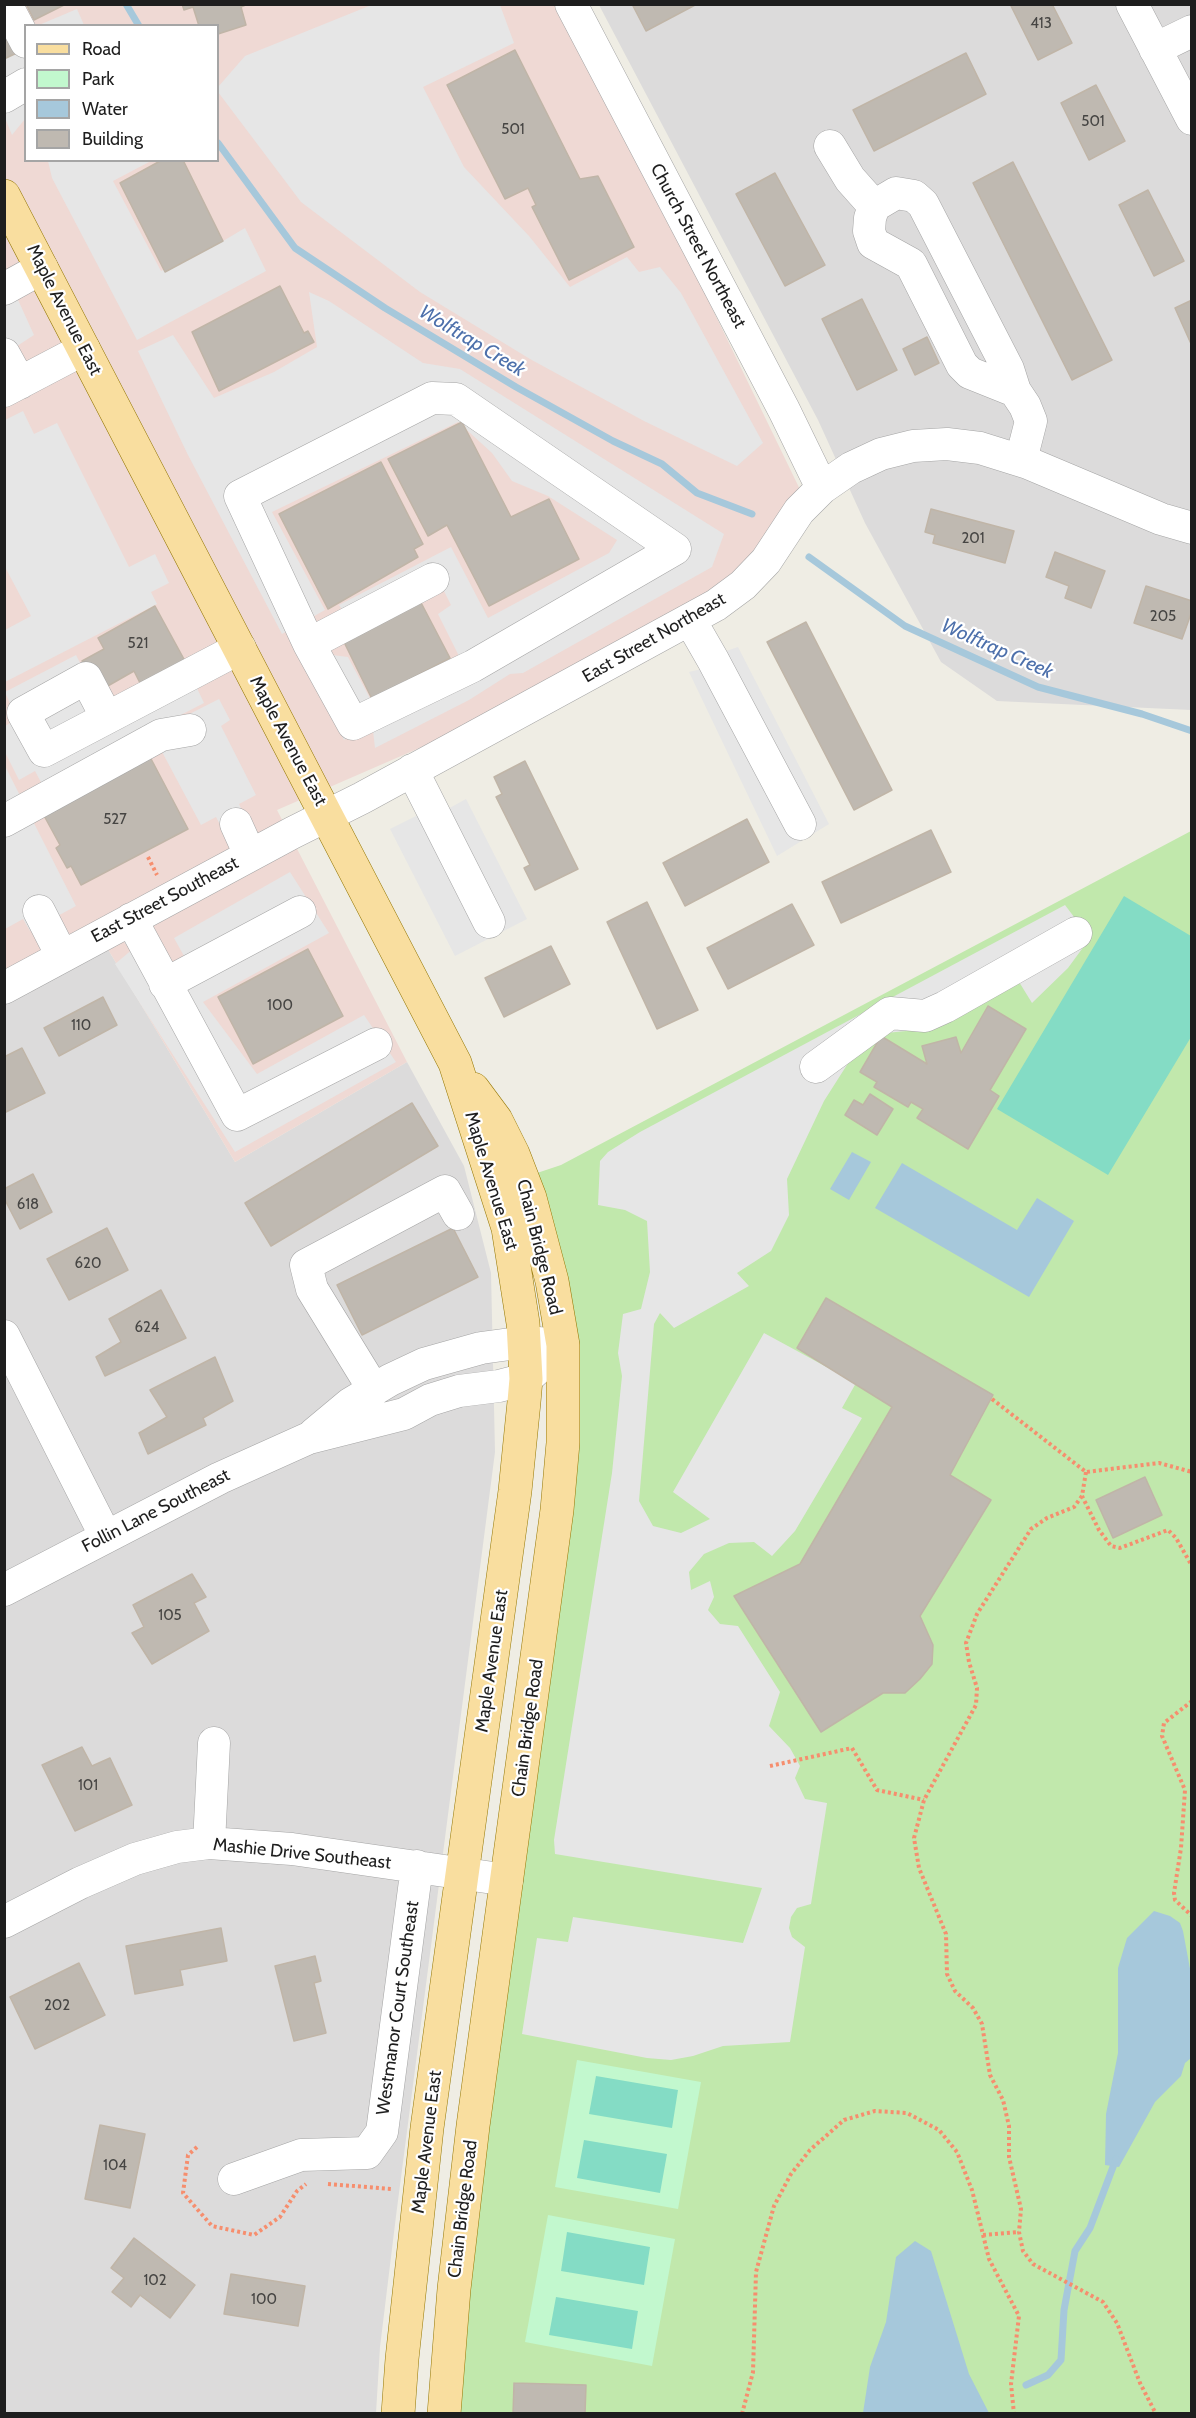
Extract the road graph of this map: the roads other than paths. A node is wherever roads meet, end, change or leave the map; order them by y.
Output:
1 (6, 4) edge
2 (571, 4) edge
3 (1132, 4) edge
4 (1191, 31) edge
5 (24, 38) edge
6 (1155, 49) junction
7 (24, 85) edge
8 (4, 97) edge
9 (1191, 119) edge
10 (830, 146) dead end
11 (4, 196) edge
12 (874, 206) junction
13 (947, 252) junction
14 (42, 268) junction
15 (915, 272) junction
16 (4, 289) edge
17 (84, 349) junction
18 (4, 354) edge
19 (12, 387) edge
20 (1015, 391) junction
21 (1021, 460) junction
22 (822, 488) junction
23 (1191, 528) edge
24 (433, 579) dead end
25 (690, 620) junction
26 (309, 644) junction
27 (240, 648) junction
28 (107, 718) dead end
29 (190, 730) dead end
30 (412, 770) junction
31 (327, 816) junction
32 (4, 821) edge
33 (236, 824) dead end
34 (800, 824) dead end
35 (250, 855) junction
36 (39, 911) dead end
37 (300, 912) dead end
38 (131, 919) junction
39 (489, 922) dead end
40 (1076, 933) dead end
41 (62, 956) junction
42 (165, 984) junction
43 (4, 988) edge
44 (376, 1044) dead end
45 (455, 1063) junction
46 (816, 1067) dead end
47 (458, 1214) dead end
48 (4, 1336) edge
49 (525, 1342) junction
50 (563, 1345) junction
51 (526, 1378) junction
52 (374, 1390) junction
53 (309, 1437) junction
54 (106, 1537) junction
55 (4, 1590) edge
56 (214, 1743) dead end
57 (209, 1843) junction
58 (417, 1866) junction
59 (463, 1874) junction
60 (507, 1880) junction
61 (4, 1922) edge
62 (234, 2179) dead end
63 (398, 2414) edge
64 (444, 2414) edge

1 - 5 street
2 - 22 street, Church Street Northeast
3 - 6 street
4 - 6 street
6 - 9 street
7 - 8 street
10 - 12 street
11 - 14 main road, Maple Avenue East
12 - 13 street
12 - 15 street
13 - 15 street
13 - 20 street
14 - 16 street
14 - 17 main road, Maple Avenue East
15 - 20 street
17 - 19 street
17 - 27 main road, Maple Avenue East
18 - 19 street
20 - 21 street
21 - 22 street, East Street Northeast
21 - 23 street, East Street Northeast
22 - 25 street, East Street Northeast
24 - 26 street
25 - 30 street, East Street Northeast
25 - 34 street
26 - 26 street
27 - 28 street
27 - 31 main road, Maple Avenue East
29 - 32 street
30 - 31 street, East Street Northeast
30 - 39 street
31 - 35 street, East Street Southeast
31 - 45 main road, Maple Avenue East
33 - 35 street
35 - 38 street, East Street Southeast
36 - 41 street
37 - 42 street
38 - 41 street, East Street Southeast
38 - 42 street
40 - 46 street
41 - 43 street, East Street Southeast
42 - 44 street
45 - 49 main road, Maple Avenue East
45 - 50 main road, Chain Bridge Road
47 - 52 street
48 - 54 street
49 - 50 street, Follin Lane Southeast
49 - 51 main road, Maple Avenue East
49 - 52 street, Follin Lane Southeast
50 - 51 street, Follin Lane Southeast
50 - 60 main road, Chain Bridge Road
51 - 53 street, Follin Lane Southeast
51 - 59 main road, Maple Avenue East
52 - 53 street, Follin Lane Southeast
53 - 54 street, Follin Lane Southeast
54 - 55 street, Follin Lane Southeast
56 - 57 street
57 - 58 street, Mashie Drive Southeast
57 - 61 street, Mashie Drive Southeast
58 - 59 street, Mashie Drive Southeast
58 - 62 street, Westmanor Court Southeast
59 - 60 street, Mashie Drive Southeast
59 - 63 main road, Maple Avenue East
60 - 64 main road, Chain Bridge Road

